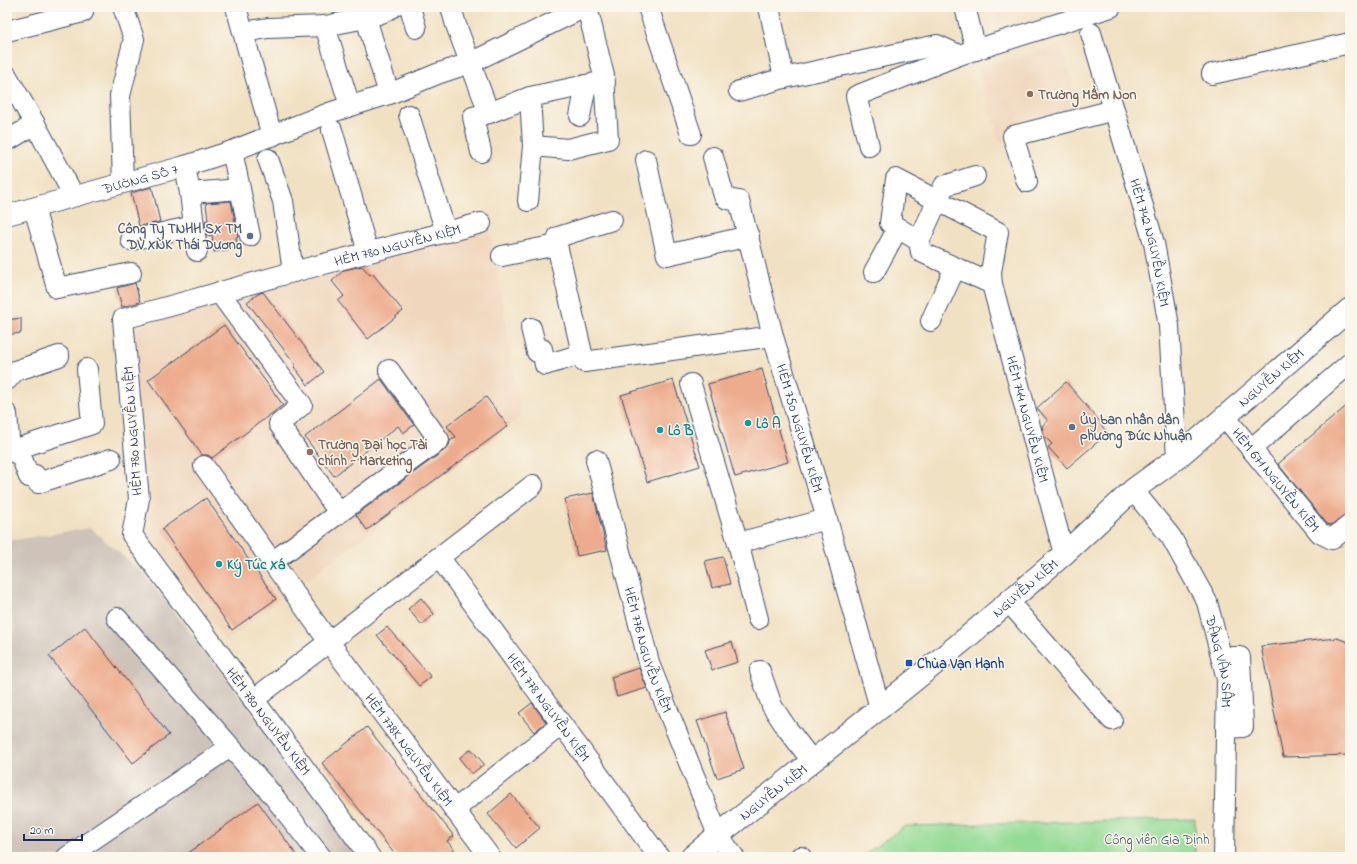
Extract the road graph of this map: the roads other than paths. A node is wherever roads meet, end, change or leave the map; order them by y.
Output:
1 (123, 7) edge
2 (236, 7) edge
3 (393, 7) edge
4 (410, 7) edge
5 (451, 7) edge
6 (586, 7) edge
7 (648, 7) edge
8 (769, 7) edge
9 (965, 7) edge
10 (1112, 7) edge
11 (83, 12) dead end
12 (366, 18) junction
13 (325, 26) junction
14 (416, 28) dead end
15 (7, 32) edge
16 (243, 32) junction
17 (1091, 33) dead end
18 (1350, 43) edge
19 (967, 52) junction
20 (470, 63) junction
21 (1212, 74) dead end
22 (7, 76) edge
23 (784, 78) junction
24 (605, 81) junction
25 (586, 85) junction
26 (739, 91) dead end
27 (389, 94) junction
28 (530, 97) junction
29 (350, 106) junction
30 (1114, 110) junction
31 (489, 112) junction
32 (409, 115) dead end
33 (580, 116) dead end
34 (36, 124) junction
35 (332, 130) dead end
36 (691, 134) dead end
37 (272, 136) junction
38 (7, 141) edge
39 (533, 146) junction
40 (869, 146) dead end
41 (232, 151) junction
42 (481, 152) dead end
43 (713, 157) dead end
44 (268, 159) dead end
45 (646, 160) dead end
46 (185, 166) junction
47 (975, 176) dead end
48 (123, 182) junction
49 (1027, 182) dead end
50 (240, 189) junction
51 (190, 193) junction
52 (74, 196) junction
53 (937, 200) junction
54 (528, 201) dead end
55 (34, 208) junction
56 (7, 215) edge
57 (612, 220) dead end
58 (481, 223) dead end
59 (194, 226) junction
60 (898, 228) junction
61 (446, 232) junction
62 (250, 236) dead end
63 (749, 236) junction
64 (131, 240) dead end
65 (919, 241) junction
66 (558, 244) junction
67 (197, 251) dead end
68 (368, 252) junction
69 (502, 256) dead end
70 (955, 268) junction
71 (131, 272) dead end
72 (293, 272) junction
73 (874, 272) dead end
74 (992, 284) junction
75 (219, 292) junction
76 (1350, 309) edge
77 (931, 321) dead end
78 (531, 328) dead end
79 (773, 336) junction
80 (582, 354) junction
81 (59, 356) dead end
82 (1350, 363) edge
83 (87, 369) dead end
84 (389, 370) dead end
85 (7, 380) edge
86 (691, 384) dead end
87 (7, 414) edge
88 (1225, 417) junction
89 (1251, 449) junction
90 (9, 451) edge
91 (1177, 458) junction
92 (111, 459) dead end
93 (596, 460) dead end
94 (204, 466) dead end
95 (533, 485) dead end
96 (1134, 490) junction
97 (339, 513) junction
98 (827, 519) junction
99 (1350, 525) edge
100 (738, 543) junction
101 (1064, 554) junction
102 (439, 558) junction
103 (272, 562) junction
104 (1008, 601) junction
105 (117, 618) dead end
106 (758, 619) dead end
107 (329, 642) junction
108 (760, 671) dead end
109 (253, 700) junction
110 (880, 708) junction
111 (1112, 720) dead end
112 (562, 725) junction
113 (230, 747) junction
114 (812, 761) junction
115 (454, 810) junction
116 (718, 835) junction
117 (67, 857) edge
118 (321, 857) edge
119 (370, 857) edge
120 (490, 857) edge
121 (659, 857) edge
122 (692, 857) edge
123 (734, 857) edge
124 (1224, 857) edge

1 - 48 street
2 - 16 street
3 - 12 street
4 - 14 street
5 - 20 street
6 - 20 street, ĐƯỜNG SỐ 7
6 - 24 street
7 - 36 street
8 - 23 street
9 - 19 street
10 - 19 street
11 - 15 street
12 - 13 street
12 - 27 street
13 - 16 street
13 - 29 street
16 - 37 street
17 - 30 street, HẺM 742 NGUYỄN KIỆM
18 - 21 street
19 - 23 street
19 - 40 street
20 - 27 street, ĐƯỜNG SỐ 7
20 - 31 street
22 - 34 street
23 - 26 street
24 - 25 street
24 - 39 street
25 - 28 street
25 - 33 street
27 - 29 street, ĐƯỜNG SỐ 7
28 - 31 street
28 - 39 street
29 - 37 street, ĐƯỜNG SỐ 7
30 - 49 street
30 - 91 street, HẺM 742 NGUYỄN KIỆM
31 - 42 street
32 - 61 street
34 - 38 street
34 - 52 street
35 - 68 street
37 - 41 street, ĐƯỜNG SỐ 7
39 - 54 street
41 - 46 street, ĐƯỜNG SỐ 7
41 - 50 street
43 - 63 street, HẺM 750 NGUYỄN KIỆM
44 - 72 street
45 - 63 street
46 - 48 street, ĐƯỜNG SỐ 7
46 - 51 street
47 - 53 street
48 - 52 street, ĐƯỜNG SỐ 7
50 - 51 street
50 - 62 street
51 - 59 street
52 - 55 street, ĐƯỜNG SỐ 7
53 - 60 street, HẺM 744 NGUYỄN KIỆM
53 - 65 street
53 - 74 street, HẺM 744 NGUYỄN KIỆM
55 - 56 street, ĐƯỜNG SỐ 7
55 - 71 street
57 - 66 street
58 - 61 street, HẺM 780 NGUYỄN KIỆM
59 - 64 street
59 - 67 street
60 - 65 street
60 - 73 street
61 - 68 street, HẺM 780 NGUYỄN KIỆM
63 - 79 street, HẺM 750 NGUYỄN KIỆM
65 - 70 street
66 - 69 street
66 - 80 street
68 - 72 street, HẺM 780 NGUYỄN KIỆM
70 - 74 street
70 - 77 street
72 - 75 street, HẺM 780 NGUYỄN KIỆM
74 - 101 street, HẺM 744 NGUYỄN KIỆM
75 - 97 street
75 - 109 street, HẺM 780 NGUYỄN KIỆM
76 - 88 main road, NGUYỄN KIỆM
78 - 80 street
79 - 80 street
79 - 98 street, HẺM 750 NGUYỄN KIỆM
81 - 85 street
82 - 89 street
83 - 90 street
84 - 97 street
86 - 100 street
87 - 90 street
88 - 89 street, HẺM 671 NGUYỄN KIỆM
88 - 91 main road, NGUYỄN KIỆM
89 - 99 street, HẺM 671 NGUYỄN KIỆM
90 - 92 street
91 - 96 main road, NGUYỄN KIỆM
93 - 116 street, HẺM 776 NGUYỄN KIỆM
94 - 103 street, HẺM 778K NGUYỄN KIỆM
95 - 102 street
96 - 101 main road, NGUYỄN KIỆM
96 - 124 street, ĐẶNG VĂN SÂM
97 - 103 street
98 - 100 street
98 - 110 street, HẺM 750 NGUYỄN KIỆM
100 - 106 street
101 - 104 main road, NGUYỄN KIỆM
102 - 107 street
102 - 112 street, HẺM 778 NGUYỄN KIỆM
103 - 107 street, HẺM 778K NGUYỄN KIỆM
104 - 110 main road, NGUYỄN KIỆM
104 - 111 street
105 - 113 street
107 - 109 street
107 - 115 street, HẺM 778K NGUYỄN KIỆM
108 - 114 street
109 - 119 street, HẺM 780 NGUYỄN KIỆM
110 - 114 main road, NGUYỄN KIỆM
112 - 115 street
112 - 121 street, HẺM 778 NGUYỄN KIỆM
113 - 117 street
113 - 118 street
114 - 116 main road, NGUYỄN KIỆM
115 - 120 street, HẺM 778K NGUYỄN KIỆM
116 - 122 main road, NGUYỄN KIỆM
116 - 123 street, HẺM 776 NGUYỄN KIỆM

